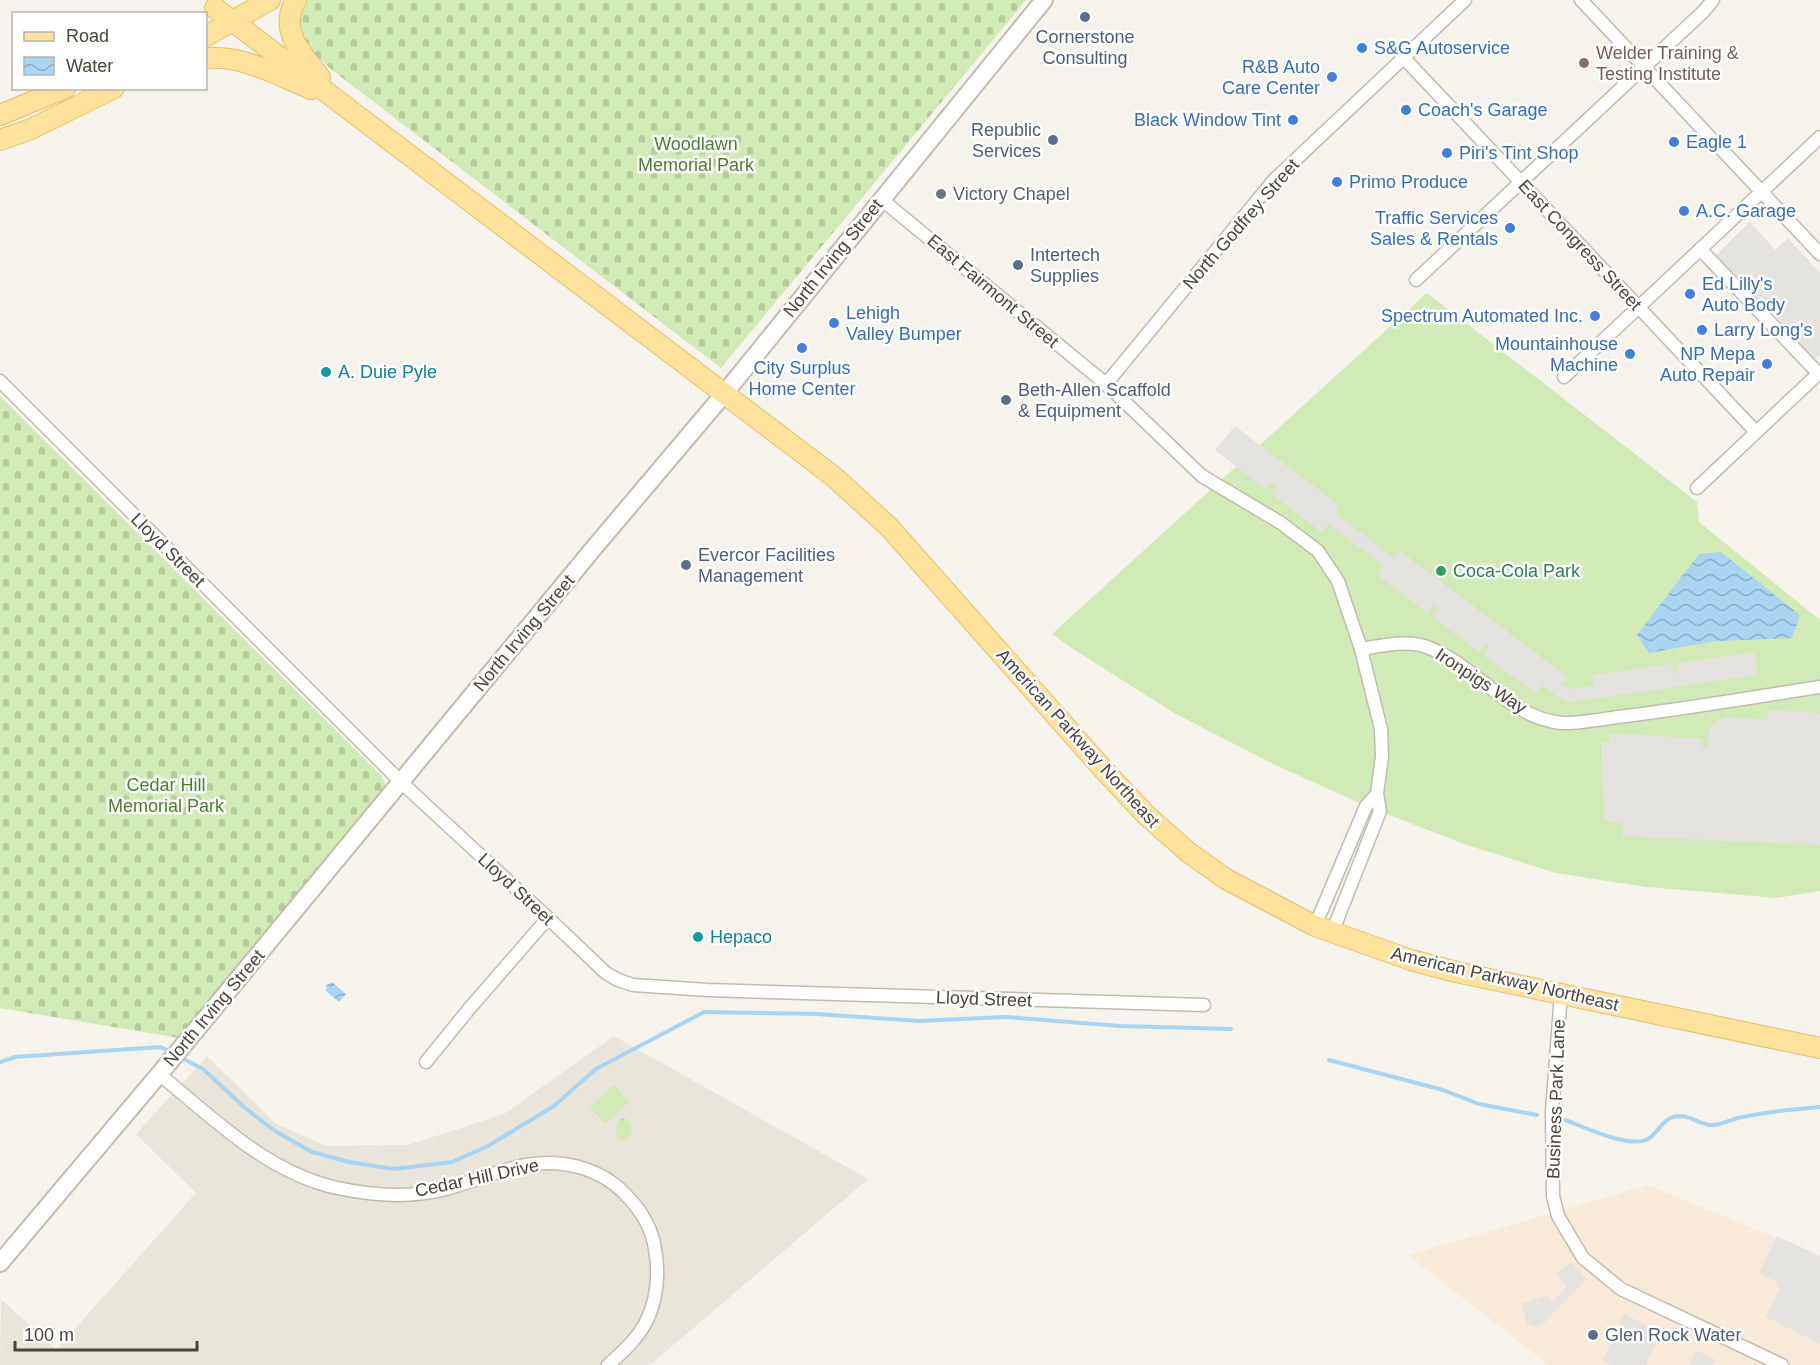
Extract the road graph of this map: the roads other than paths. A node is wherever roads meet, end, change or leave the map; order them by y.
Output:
1 (270, 0) edge
2 (296, 0) edge
3 (1044, 0) edge
4 (1465, 0) edge
5 (1581, 0) edge
6 (1713, 0) edge
7 (214, 5) edge
8 (233, 21) junction
9 (207, 35) edge
10 (207, 58) edge
11 (1404, 58) junction
12 (1644, 67) junction
13 (60, 90) edge
14 (110, 90) edge
15 (338, 100) junction
16 (0, 115) edge
17 (1820, 137) edge
18 (0, 140) edge
19 (1521, 183) junction
20 (1761, 192) junction
21 (881, 199) junction
22 (1700, 249) junction
23 (1820, 254) edge
24 (1416, 280) dead end
25 (1638, 307) junction
26 (1819, 373) edge
27 (1564, 376) dead end
28 (0, 381) edge
29 (1106, 384) junction
30 (724, 394) junction
31 (1756, 432) junction
32 (1697, 488) dead end
33 (1361, 648) junction
34 (1820, 687) edge
35 (401, 782) junction
36 (1377, 794) junction
37 (548, 918) junction
38 (1324, 929) junction
39 (1561, 994) junction
40 (1204, 1005) dead end
41 (1820, 1048) edge
42 (426, 1062) dead end
43 (159, 1074) junction
44 (0, 1263) edge
45 (608, 1365) edge
46 (1782, 1365) edge

1 - 8 main road
2 - 15 main road
3 - 21 street, North Irving Street
4 - 11 street, North Godfrey Street
5 - 12 street
6 - 12 street
7 - 8 main road
8 - 9 main road
8 - 15 main road
10 - 15 main road
11 - 19 street, East Congress Street
11 - 29 street, North Godfrey Street
12 - 19 street
12 - 20 street
13 - 16 main road
14 - 18 main road
15 - 30 main road, American Parkway Northeast
17 - 20 street
19 - 24 street
19 - 25 street, East Congress Street
20 - 22 street
20 - 23 street
21 - 29 street, East Fairmont Street
21 - 30 street, North Irving Street
22 - 25 street
22 - 26 street
25 - 27 street
25 - 31 street, East Congress Street
26 - 31 street
28 - 35 street, Lloyd Street
29 - 33 street, East Fairmont Street
30 - 35 street, North Irving Street
30 - 38 main road, American Parkway Northeast
31 - 32 street
33 - 34 street, Ironpigs Way
33 - 36 street
35 - 37 street, Lloyd Street
35 - 43 street, North Irving Street
36 - 38 street
36 - 38 street
37 - 40 street, Lloyd Street
37 - 42 street
38 - 39 main road, American Parkway Northeast
39 - 41 main road, American Parkway Northeast
39 - 46 street, Business Park Lane
43 - 44 street, North Irving Street
43 - 45 street, Cedar Hill Drive

